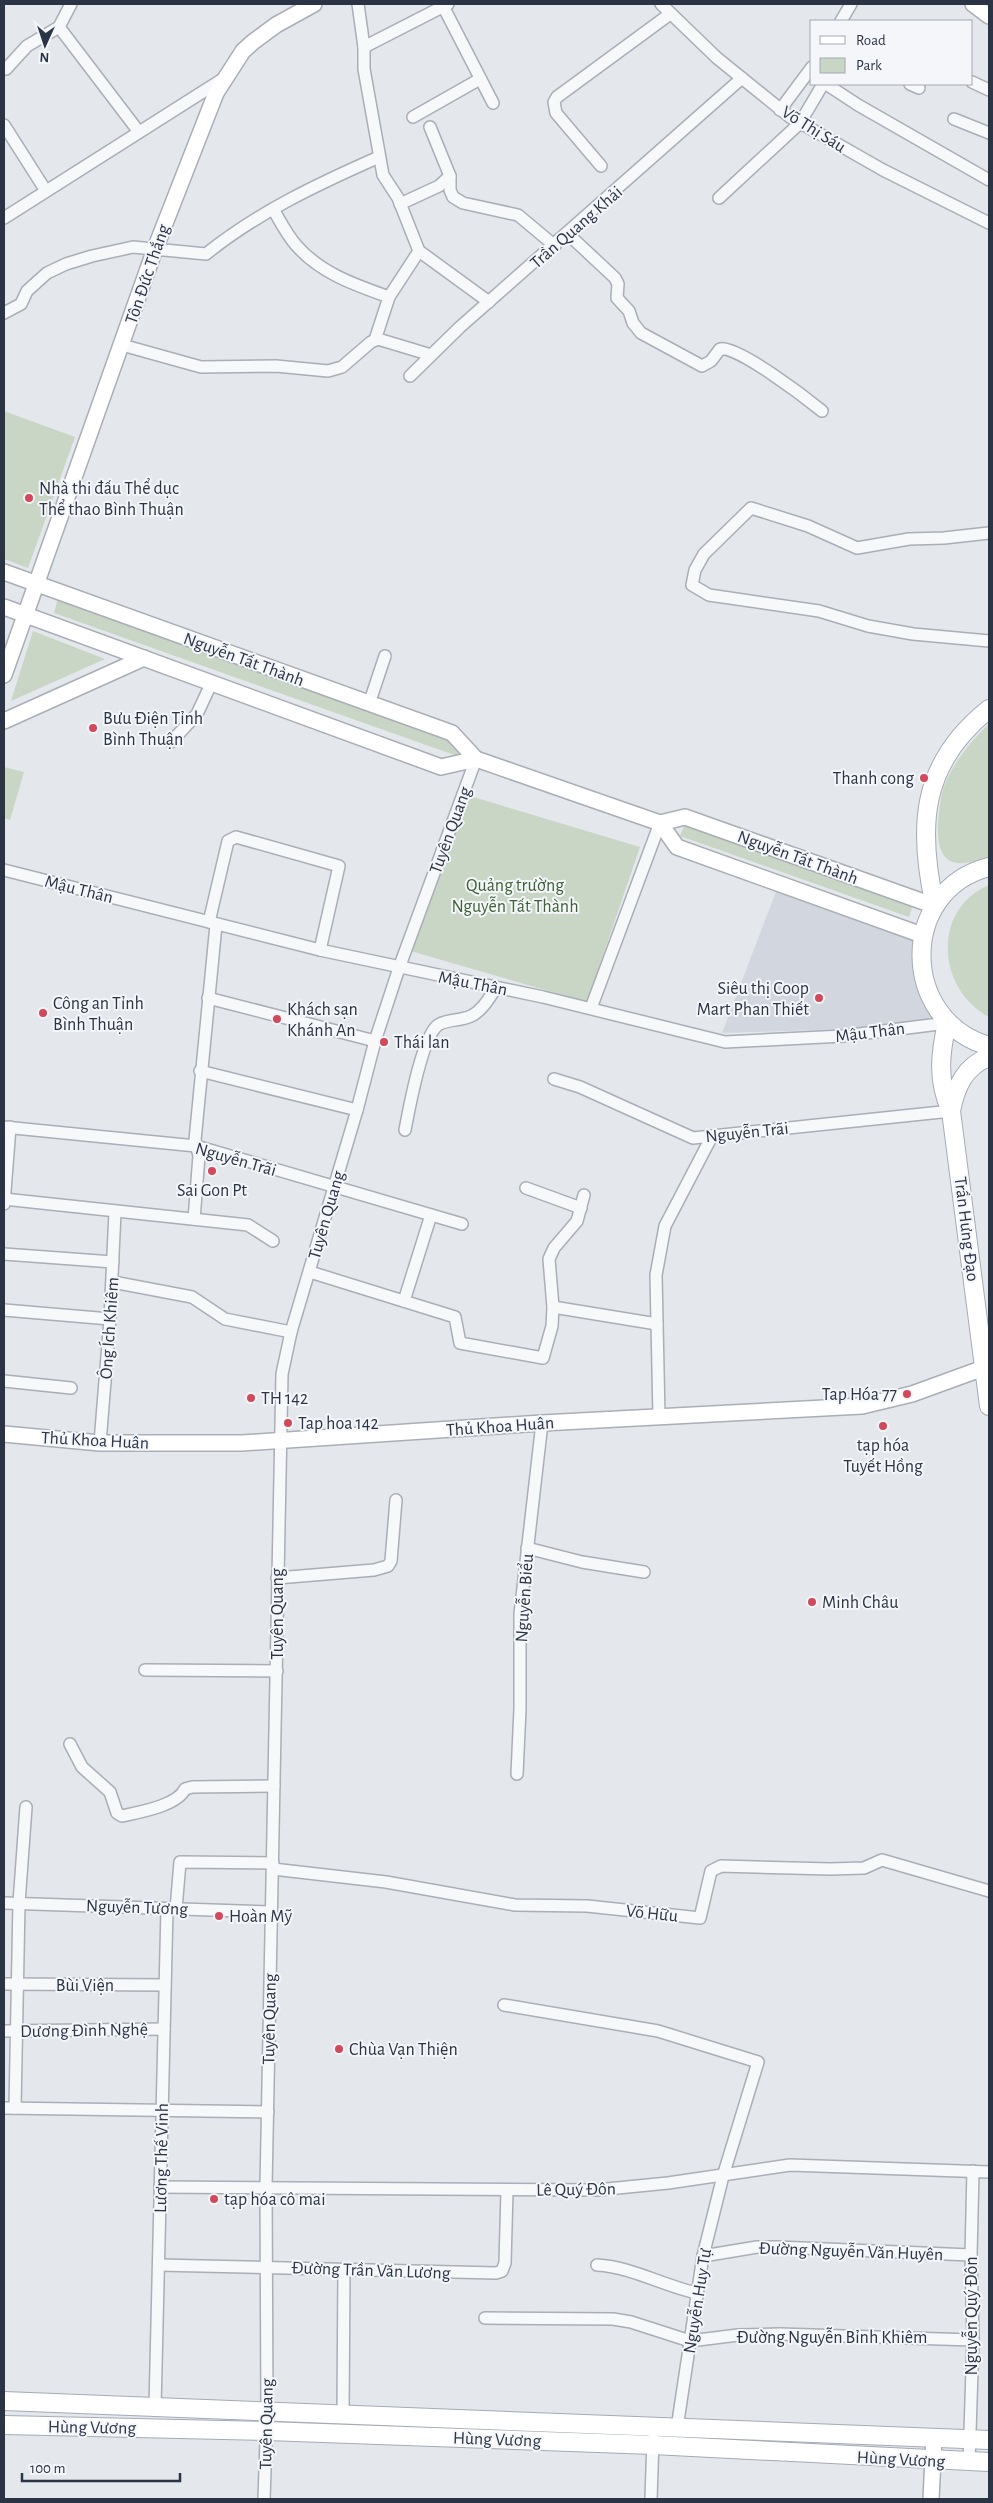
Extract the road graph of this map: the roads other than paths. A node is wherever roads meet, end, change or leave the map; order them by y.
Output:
1 (71, 4) edge
2 (314, 4) edge
3 (358, 4) edge
4 (660, 4) edge
5 (851, 4) edge
6 (973, 4) edge
7 (445, 5) edge
8 (670, 14) junction
9 (989, 16) edge
10 (842, 20) edge
11 (59, 27) junction
12 (364, 46) junction
13 (6, 69) dead end
14 (810, 69) edge
15 (480, 78) junction
16 (742, 78) junction
17 (223, 79) junction
18 (973, 82) edge
19 (824, 85) edge
20 (827, 85) edge
21 (989, 90) edge
22 (493, 103) dead end
23 (780, 110) junction
24 (413, 117) dead end
25 (954, 119) dead end
26 (800, 124) junction
27 (4, 125) edge
28 (430, 127) dead end
29 (139, 132) junction
30 (989, 133) edge
31 (379, 157) junction
32 (601, 166) dead end
33 (450, 176) junction
34 (989, 180) edge
35 (46, 191) junction
36 (719, 198) dead end
37 (400, 204) junction
38 (273, 209) junction
39 (4, 218) edge
40 (989, 222) edge
41 (568, 234) junction
42 (555, 246) junction
43 (155, 249) junction
44 (419, 251) junction
45 (389, 297) junction
46 (489, 302) junction
47 (4, 314) edge
48 (375, 340) junction
49 (122, 345) junction
50 (431, 355) junction
51 (410, 376) dead end
52 (822, 411) dead end
53 (989, 533) edge
54 (4, 572) edge
55 (36, 584) junction
56 (4, 607) edge
57 (24, 615) junction
58 (989, 641) edge
59 (385, 656) dead end
60 (144, 658) junction
61 (4, 675) edge
62 (212, 682) junction
63 (369, 704) junction
64 (989, 709) edge
65 (4, 721) edge
66 (171, 742) dead end
67 (476, 759) junction
68 (660, 824) junction
69 (989, 866) edge
70 (4, 870) edge
71 (935, 906) junction
72 (213, 923) junction
73 (922, 936) junction
74 (320, 950) junction
75 (399, 968) junction
76 (496, 988) junction
77 (208, 998) junction
78 (592, 1008) junction
79 (947, 1023) junction
80 (375, 1041) junction
81 (989, 1046) edge
82 (989, 1057) edge
83 (200, 1072) junction
84 (554, 1079) dead end
85 (357, 1110) junction
86 (952, 1110) junction
87 (7, 1127) edge
88 (405, 1130) dead end
89 (712, 1136) junction
90 (196, 1146) junction
91 (334, 1188) junction
92 (526, 1188) dead end
93 (584, 1195) dead end
94 (4, 1199) edge
95 (4, 1206) edge
96 (581, 1208) junction
97 (115, 1212) junction
98 (431, 1215) junction
99 (194, 1219) junction
100 (462, 1224) dead end
101 (274, 1241) dead end
102 (4, 1254) edge
103 (113, 1262) junction
104 (310, 1272) junction
105 (112, 1282) junction
106 (404, 1301) junction
107 (553, 1307) junction
108 (4, 1310) edge
109 (110, 1319) junction
110 (657, 1324) junction
111 (291, 1332) junction
112 (987, 1366) edge
113 (4, 1381) edge
114 (71, 1388) dead end
115 (989, 1406) edge
116 (659, 1418) junction
117 (542, 1423) junction
118 (4, 1434) edge
119 (281, 1441) junction
120 (100, 1443) junction
121 (396, 1500) dead end
122 (527, 1548) junction
123 (644, 1572) dead end
124 (277, 1578) junction
125 (145, 1670) dead end
126 (277, 1671) junction
127 (70, 1744) dead end
128 (517, 1774) dead end
129 (274, 1786) junction
130 (26, 1806) dead end
131 (273, 1866) junction
132 (989, 1891) edge
133 (4, 1903) edge
134 (19, 1903) junction
135 (172, 1909) junction
136 (271, 1912) junction
137 (4, 1984) edge
138 (18, 1984) junction
139 (165, 1985) junction
140 (504, 2005) dead end
141 (164, 2029) junction
142 (4, 2031) edge
143 (16, 2031) junction
144 (9, 2108) edge
145 (162, 2110) junction
146 (268, 2112) junction
147 (973, 2171) junction
148 (989, 2172) edge
149 (723, 2176) junction
150 (160, 2187) junction
151 (266, 2187) junction
152 (507, 2191) junction
153 (971, 2255) junction
154 (702, 2256) junction
155 (159, 2265) junction
156 (597, 2265) dead end
157 (266, 2266) junction
158 (344, 2270) junction
159 (697, 2293) junction
160 (485, 2318) dead end
161 (974, 2340) junction
162 (690, 2341) junction
163 (4, 2400) edge
164 (155, 2407) junction
165 (268, 2411) junction
166 (343, 2414) junction
167 (4, 2425) edge
168 (654, 2427) junction
169 (676, 2428) junction
170 (267, 2431) junction
171 (934, 2438) junction
172 (969, 2439) junction
173 (989, 2440) edge
174 (653, 2445) junction
175 (933, 2461) junction
176 (970, 2462) junction
177 (989, 2462) edge
178 (264, 2499) edge
179 (651, 2499) edge
180 (931, 2499) edge

1 - 11 street
2 - 17 street, Tôn Đức Thắng
3 - 12 street
4 - 8 street, Võ Thị Sáu
5 - 10 street
6 - 9 street
7 - 12 street
7 - 15 street
8 - 16 street, Võ Thị Sáu
8 - 32 street
11 - 13 street
11 - 29 street
12 - 31 street
14 - 23 street
15 - 22 street
15 - 24 street
16 - 23 street, Võ Thị Sáu
16 - 41 street, Trần Quang Khải
17 - 29 street
17 - 43 street, Tôn Đức Thắng
18 - 21 street
19 - 26 street
20 - 34 street
23 - 26 street, Võ Thị Sáu
25 - 30 street
26 - 36 street
26 - 40 street, Võ Thị Sáu
27 - 35 street
28 - 33 street
29 - 35 street
31 - 37 street
31 - 38 street
33 - 37 street
33 - 42 street
35 - 39 street
37 - 44 street
38 - 43 street
38 - 45 street
41 - 42 street, Trần Quang Khải
41 - 52 street
42 - 46 street, Trần Quang Khải
43 - 47 street
43 - 49 street, Tôn Đức Thắng
44 - 45 street
44 - 46 street
45 - 48 street
46 - 50 street, Trần Quang Khải
48 - 49 street
48 - 50 street
49 - 55 street, Tôn Đức Thắng
50 - 51 street, Trần Quang Khải
53 - 58 street
54 - 55 street, Nguyễn Tất Thành
55 - 57 street, Tôn Đức Thắng
55 - 63 street, Nguyễn Tất Thành
56 - 57 street, Nguyễn Tất Thành
57 - 60 street, Nguyễn Tất Thành
57 - 61 street
59 - 63 street
60 - 62 street, Nguyễn Tất Thành
60 - 65 street
62 - 66 street
62 - 67 street, Nguyễn Tất Thành
63 - 67 street, Nguyễn Tất Thành
64 - 71 main road
67 - 68 street, Nguyễn Tất Thành
67 - 75 street, Tuyên Quang
68 - 71 street, Nguyễn Tất Thành
68 - 73 street, Nguyễn Tất Thành
68 - 78 street
69 - 71 main road
70 - 72 street, Mậu Thân
71 - 73 main road
72 - 74 street, Mậu Thân
72 - 74 street
72 - 77 street
73 - 79 main road
74 - 75 street, Mậu Thân
75 - 76 street, Mậu Thân
75 - 80 street, Tuyên Quang
76 - 78 street, Mậu Thân
76 - 88 street
77 - 80 street
77 - 83 street
78 - 79 street, Mậu Thân
79 - 81 main road
79 - 86 main road, Trần Hưng Đạo
80 - 85 street, Tuyên Quang
82 - 86 main road, Trần Hưng Đạo
83 - 85 street
83 - 90 street
84 - 89 street, Nguyễn Trãi
85 - 91 street, Tuyên Quang
86 - 89 street, Nguyễn Trãi
86 - 112 main road, Trần Hưng Đạo
87 - 90 street, Nguyễn Trãi
87 - 94 street
89 - 110 street
90 - 91 street, Nguyễn Trãi
90 - 99 street
91 - 98 street, Nguyễn Trãi
91 - 104 street, Tuyên Quang
92 - 96 street
93 - 96 street
94 - 95 street
94 - 97 street
96 - 107 street
97 - 99 street
97 - 103 street, Ông Ích Khiêm
98 - 100 street, Nguyễn Trãi
98 - 106 street
99 - 101 street
102 - 103 street
103 - 105 street, Ông Ích Khiêm
104 - 106 street
104 - 111 street, Tuyên Quang
105 - 109 street, Ông Ích Khiêm
105 - 111 street
106 - 107 street
107 - 110 street
108 - 109 street
109 - 120 street, Ông Ích Khiêm
110 - 116 street
111 - 119 street, Tuyên Quang
112 - 115 main road, Trần Hưng Đạo
112 - 116 street, Thủ Khoa Huân
113 - 114 street
116 - 117 street, Thủ Khoa Huân
117 - 119 street, Thủ Khoa Huân
117 - 122 street, Nguyễn Biểu
118 - 120 street, Thủ Khoa Huân
119 - 120 street, Thủ Khoa Huân
119 - 124 street, Tuyên Quang
121 - 124 street
122 - 123 street
122 - 128 street, Nguyễn Biểu
124 - 126 street, Tuyên Quang
125 - 126 street
126 - 129 street, Tuyên Quang
127 - 129 street
129 - 131 street, Tuyên Quang
130 - 134 street
131 - 132 street, Võ Hữu
131 - 135 street, Lương Thế Vinh
131 - 136 street, Tuyên Quang
133 - 134 street, Nguyễn Tương
134 - 135 street, Nguyễn Tương
134 - 138 street
135 - 136 street, Nguyễn Tương
135 - 139 street, Lương Thế Vinh
136 - 146 street, Tuyên Quang
137 - 138 street, Bùi Viện
138 - 139 street, Bùi Viện
138 - 143 street
139 - 141 street, Lương Thế Vinh
140 - 149 street, Nguyễn Huy Tự
141 - 143 street, Dương Đình Nghệ
141 - 145 street, Lương Thế Vinh
142 - 143 street, Dương Đình Nghệ
143 - 144 street
144 - 145 street
145 - 146 street
145 - 150 street, Lương Thế Vinh
146 - 151 street, Tuyên Quang
147 - 148 street, Lê Quý Đôn
147 - 149 street, Lê Quý Đôn
147 - 153 street, Nguyễn Quý Đôn
149 - 152 street, Lê Quý Đôn
149 - 154 street, Nguyễn Huy Tự
150 - 151 street, Lê Quý Đôn
150 - 155 street, Lương Thế Vinh
151 - 152 street, Lê Quý Đôn
151 - 157 street, Tuyên Quang
152 - 158 street, Đường Trần Văn Lương
153 - 154 street, Đường Nguyễn Văn Huyên
153 - 161 street, Nguyễn Quý Đôn
154 - 159 street, Nguyễn Huy Tự
155 - 157 street, Đường Trần Văn Lương
155 - 164 street, Lương Thế Vinh
156 - 159 street
157 - 158 street, Đường Trần Văn Lương
157 - 165 street, Tuyên Quang
158 - 166 street
159 - 162 street, Nguyễn Huy Tự
160 - 162 street, Đường Nguyễn Bỉnh Khiêm
161 - 162 street, Đường Nguyễn Bỉnh Khiêm
161 - 172 street, Nguyễn Quý Đôn
162 - 169 street, Nguyễn Huy Tự
163 - 164 main road, Hùng Vương
164 - 165 main road, Hùng Vương
165 - 166 main road, Hùng Vương
165 - 170 street, Tuyên Quang
166 - 168 main road, Hùng Vương
167 - 170 main road, Hùng Vương
168 - 169 main road, Hùng Vương
168 - 174 street
169 - 171 main road, Hùng Vương
170 - 174 main road, Hùng Vương
170 - 178 street, Tuyên Quang
171 - 172 main road, Hùng Vương
171 - 175 street
172 - 173 main road, Hùng Vương
172 - 176 street, Nguyễn Quý Đôn
174 - 175 main road, Hùng Vương
174 - 179 street
175 - 176 main road, Hùng Vương
175 - 180 street
176 - 177 main road, Hùng Vương

